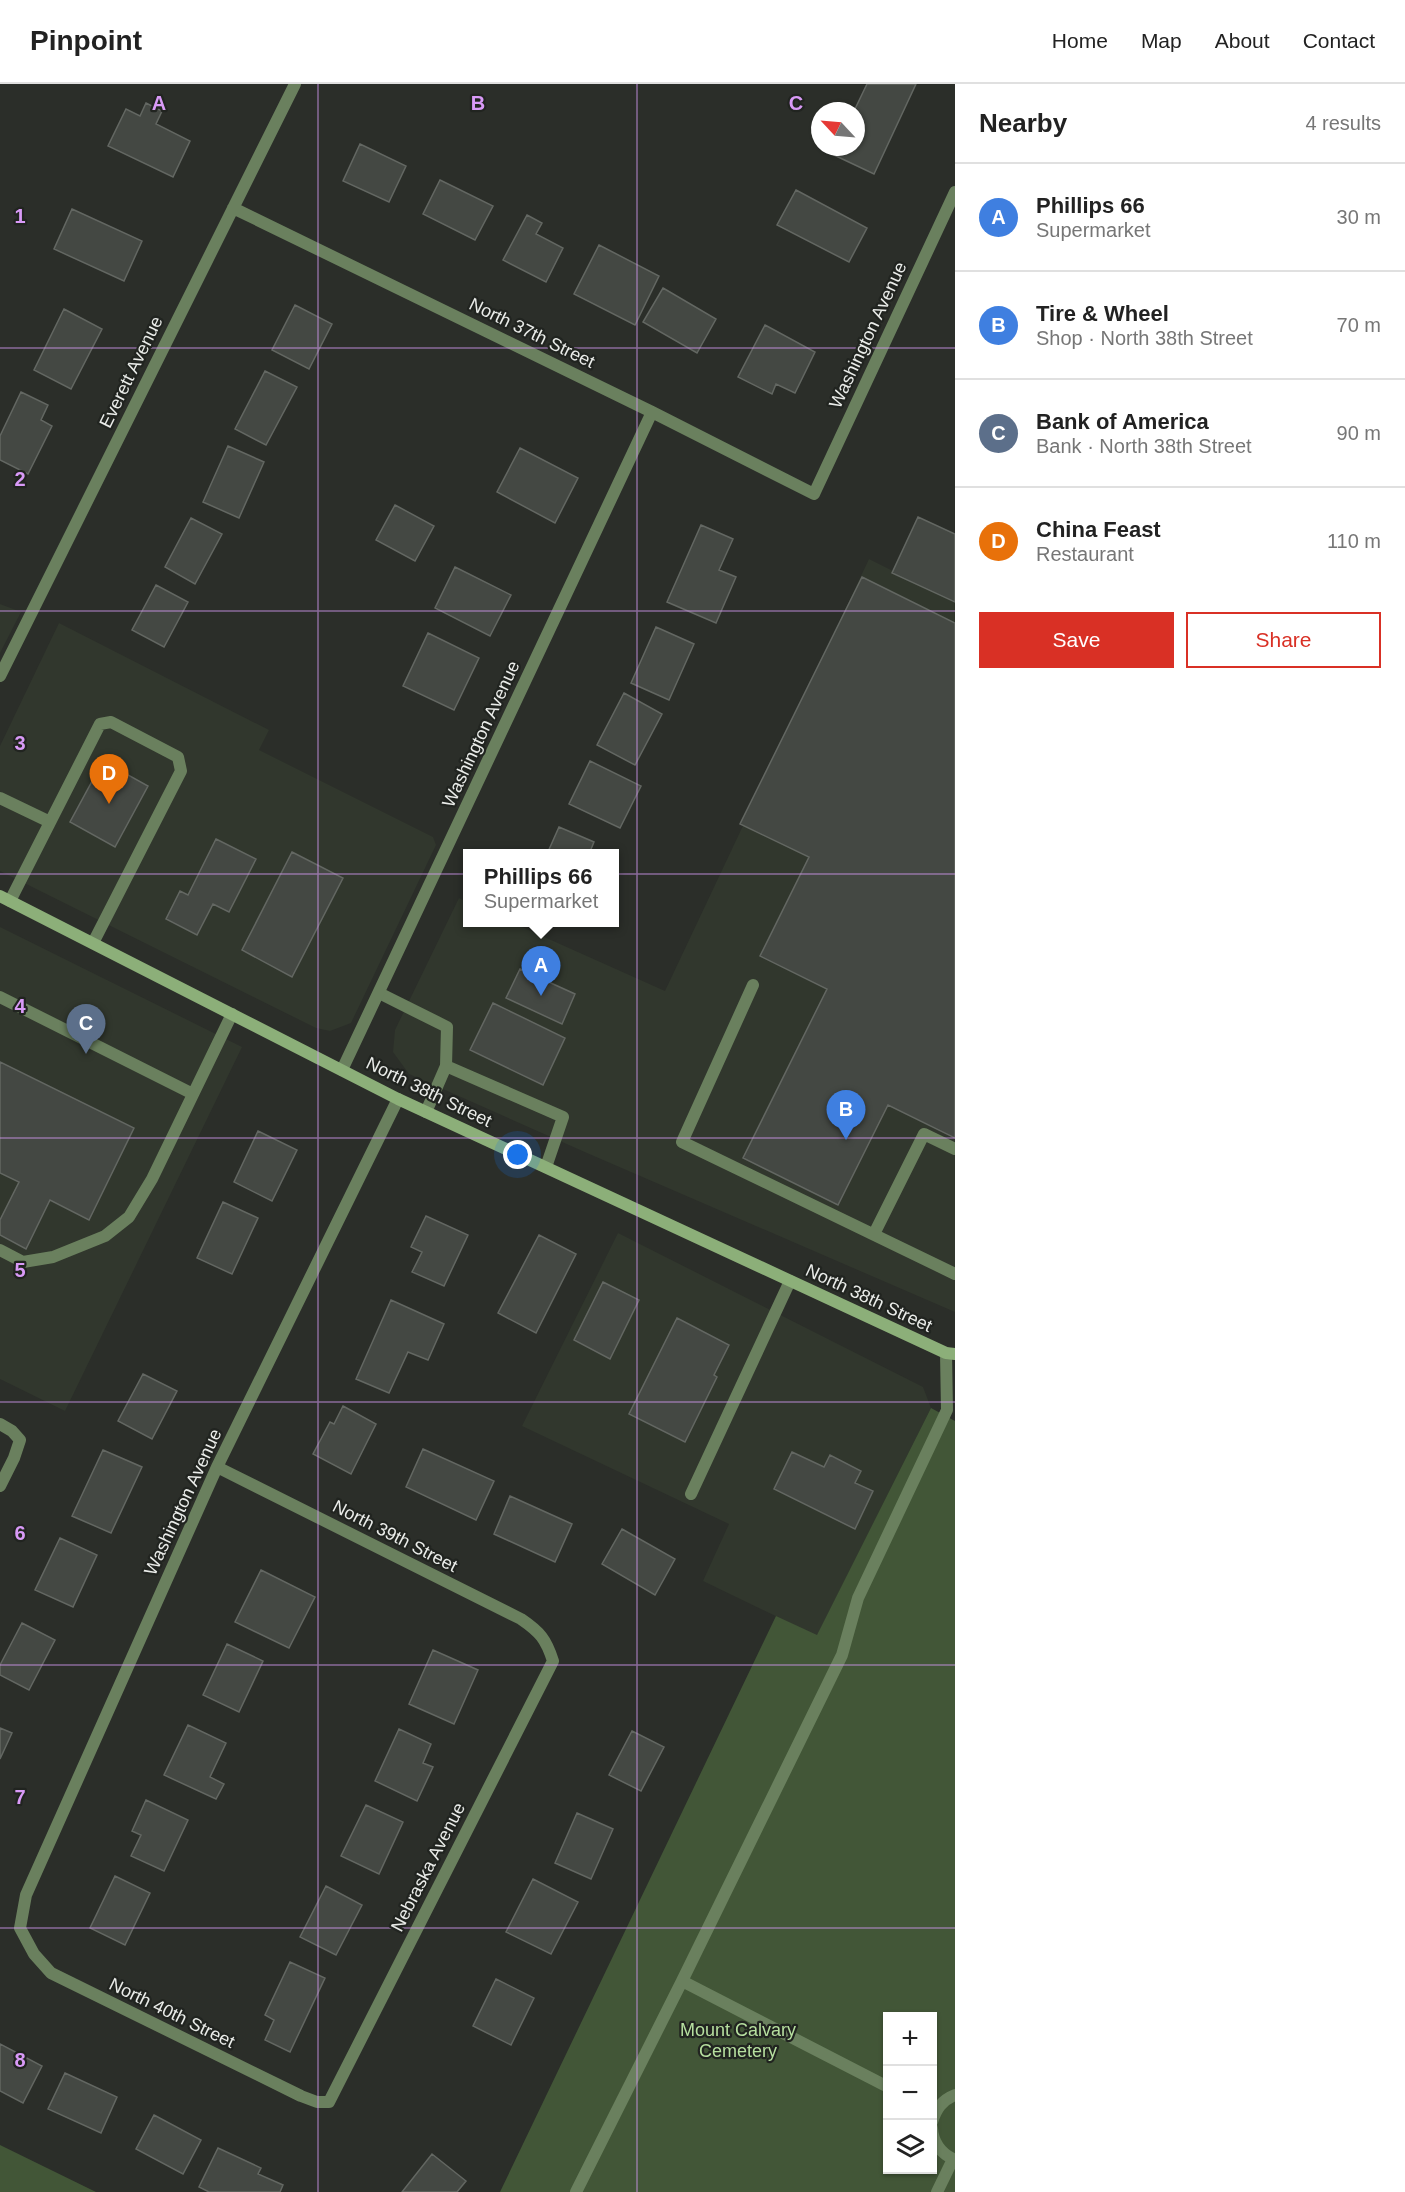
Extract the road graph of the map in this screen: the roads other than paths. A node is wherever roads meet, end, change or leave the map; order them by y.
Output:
1 (295, 84) edge
2 (955, 192) edge
3 (233, 208) junction
4 (652, 412) junction
5 (814, 494) joint
6 (0, 676) edge
7 (0, 798) edge
8 (50, 822) junction
9 (5, 899) edge
10 (93, 943) junction
11 (753, 985) dead end
12 (379, 993) junction
13 (0, 997) edge
14 (232, 1014) junction
15 (446, 1066) junction
16 (342, 1070) junction
17 (193, 1094) junction
18 (398, 1100) junction
19 (426, 1112) junction
20 (955, 1149) edge
21 (546, 1167) junction
22 (874, 1234) junction
23 (0, 1250) edge
24 (955, 1274) edge
25 (790, 1281) junction
26 (952, 1357) edge
27 (0, 1424) edge
28 (217, 1467) junction
29 (0, 1486) edge
30 (691, 1494) dead end
31 (549, 1647) joint
32 (20, 1928) joint
33 (682, 1981) junction
34 (883, 2084) edge
35 (955, 2095) edge
36 (329, 2102) joint
37 (937, 2110) edge
38 (937, 2145) edge
39 (954, 2160) edge
40 (576, 2192) edge
41 (938, 2192) edge

1 - 3 street, Everett Avenue
2 - 5 street, Washington Avenue
3 - 4 street, North 37th Street
3 - 6 street, Everett Avenue
4 - 5 street, North 37th Street
4 - 12 street, Washington Avenue
7 - 8 street
8 - 9 street
8 - 10 street
9 - 10 main road, North 38th Street
10 - 14 main road, North 38th Street
11 - 22 street
12 - 15 street
12 - 16 street, Washington Avenue
13 - 17 street
14 - 16 main road, North 38th Street
14 - 17 street
15 - 19 street
15 - 21 street
16 - 18 main road, North 38th Street
17 - 23 street
18 - 19 main road, North 38th Street
18 - 28 street, Washington Avenue
19 - 21 main road, North 38th Street
20 - 22 street
21 - 25 main road, North 38th Street
22 - 24 street
25 - 26 main road, North 38th Street
25 - 30 street
26 - 33 street
27 - 29 street
28 - 31 street, North 39th Street
28 - 32 street, Washington Avenue
31 - 36 street, Nebraska Avenue
32 - 36 street, North 40th Street
33 - 34 street
33 - 40 street
35 - 37 street
38 - 39 street
39 - 41 street

